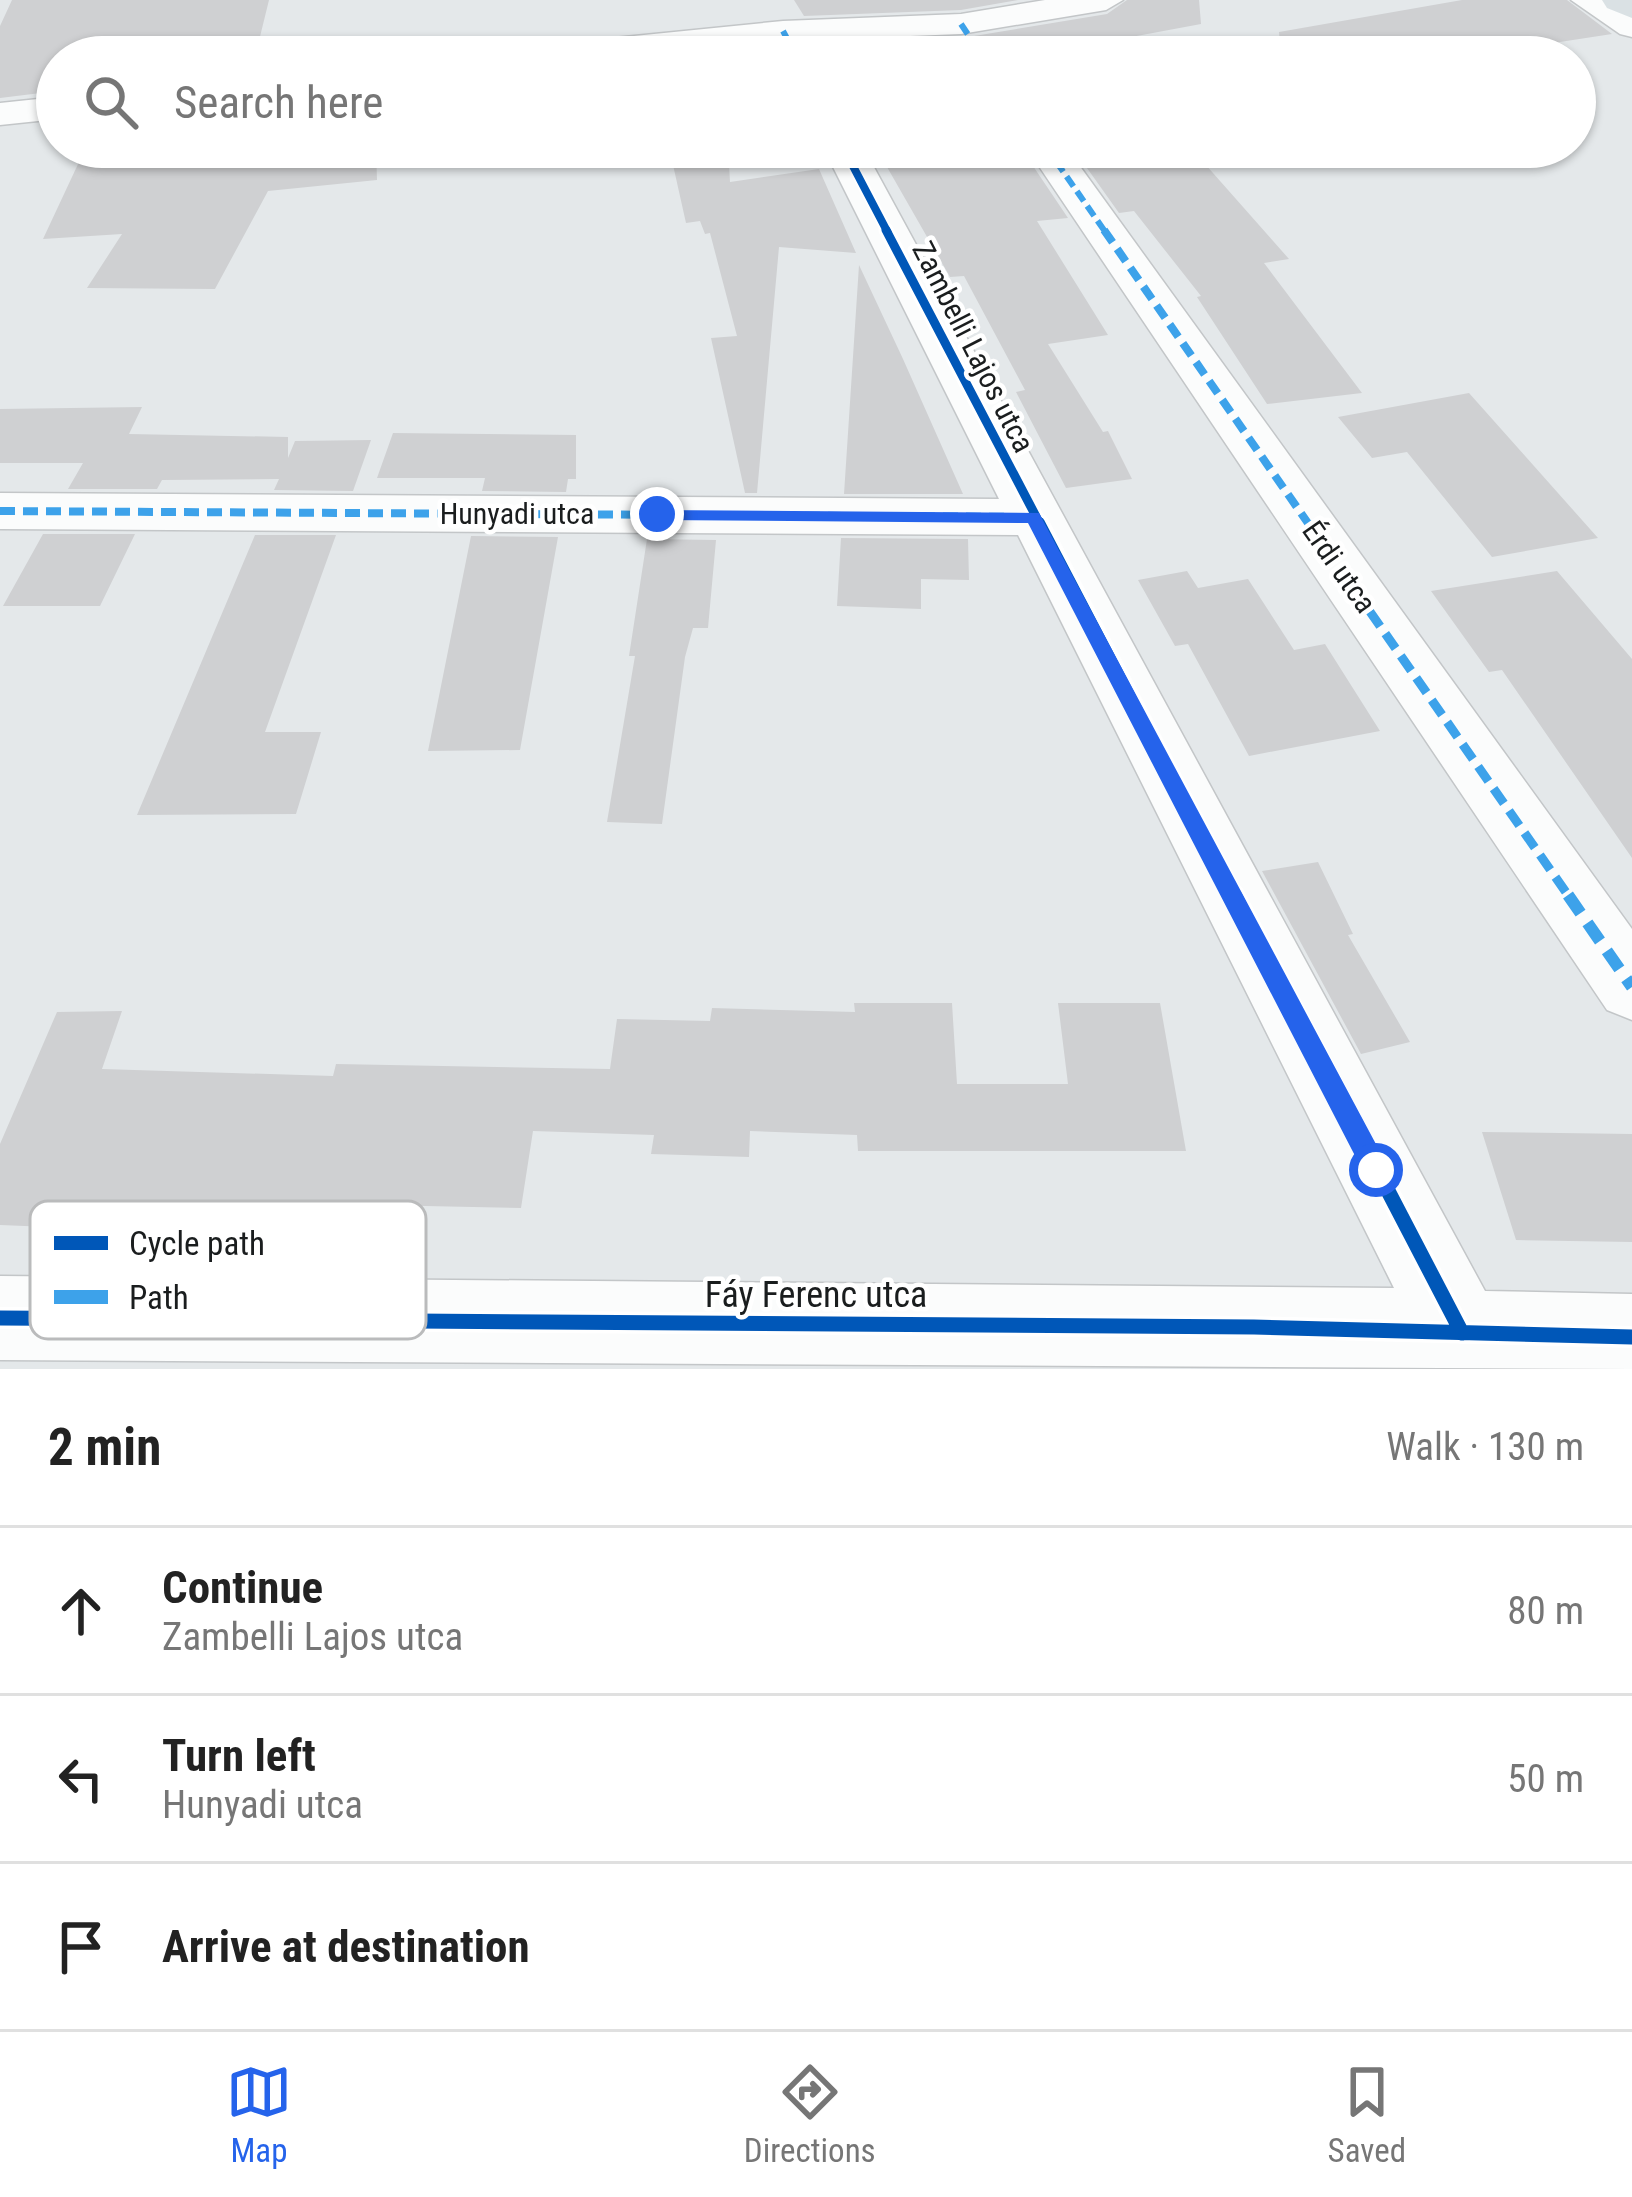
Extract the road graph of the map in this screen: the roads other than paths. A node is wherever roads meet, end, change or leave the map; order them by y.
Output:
1 (762, 0) edge
2 (1106, 0) edge
3 (1588, 0) edge
4 (1620, 0) edge
5 (1632, 7) edge
6 (961, 24) junction
7 (1632, 27) edge
8 (785, 36) edge
9 (858, 36) edge
10 (969, 36) edge
11 (36, 110) edge
12 (0, 114) edge
13 (854, 168) edge
14 (1061, 168) edge
15 (0, 511) edge
16 (1033, 517) junction
17 (1632, 987) edge
18 (0, 1318) edge
19 (30, 1318) edge
20 (426, 1322) edge
21 (1462, 1333) junction
22 (1632, 1337) edge

1 - 8 street
2 - 6 street
3 - 7 street
4 - 5 main road
6 - 9 street
6 - 10 street
11 - 12 street
13 - 16 street, Zambelli Lajos utca
14 - 17 street, Érdi utca
15 - 16 street, Hunyadi utca
16 - 21 street, Zambelli Lajos utca
18 - 19 street, Fáy Ferenc utca
20 - 21 street, Fáy Ferenc utca
21 - 22 street, Fáy Ferenc utca

